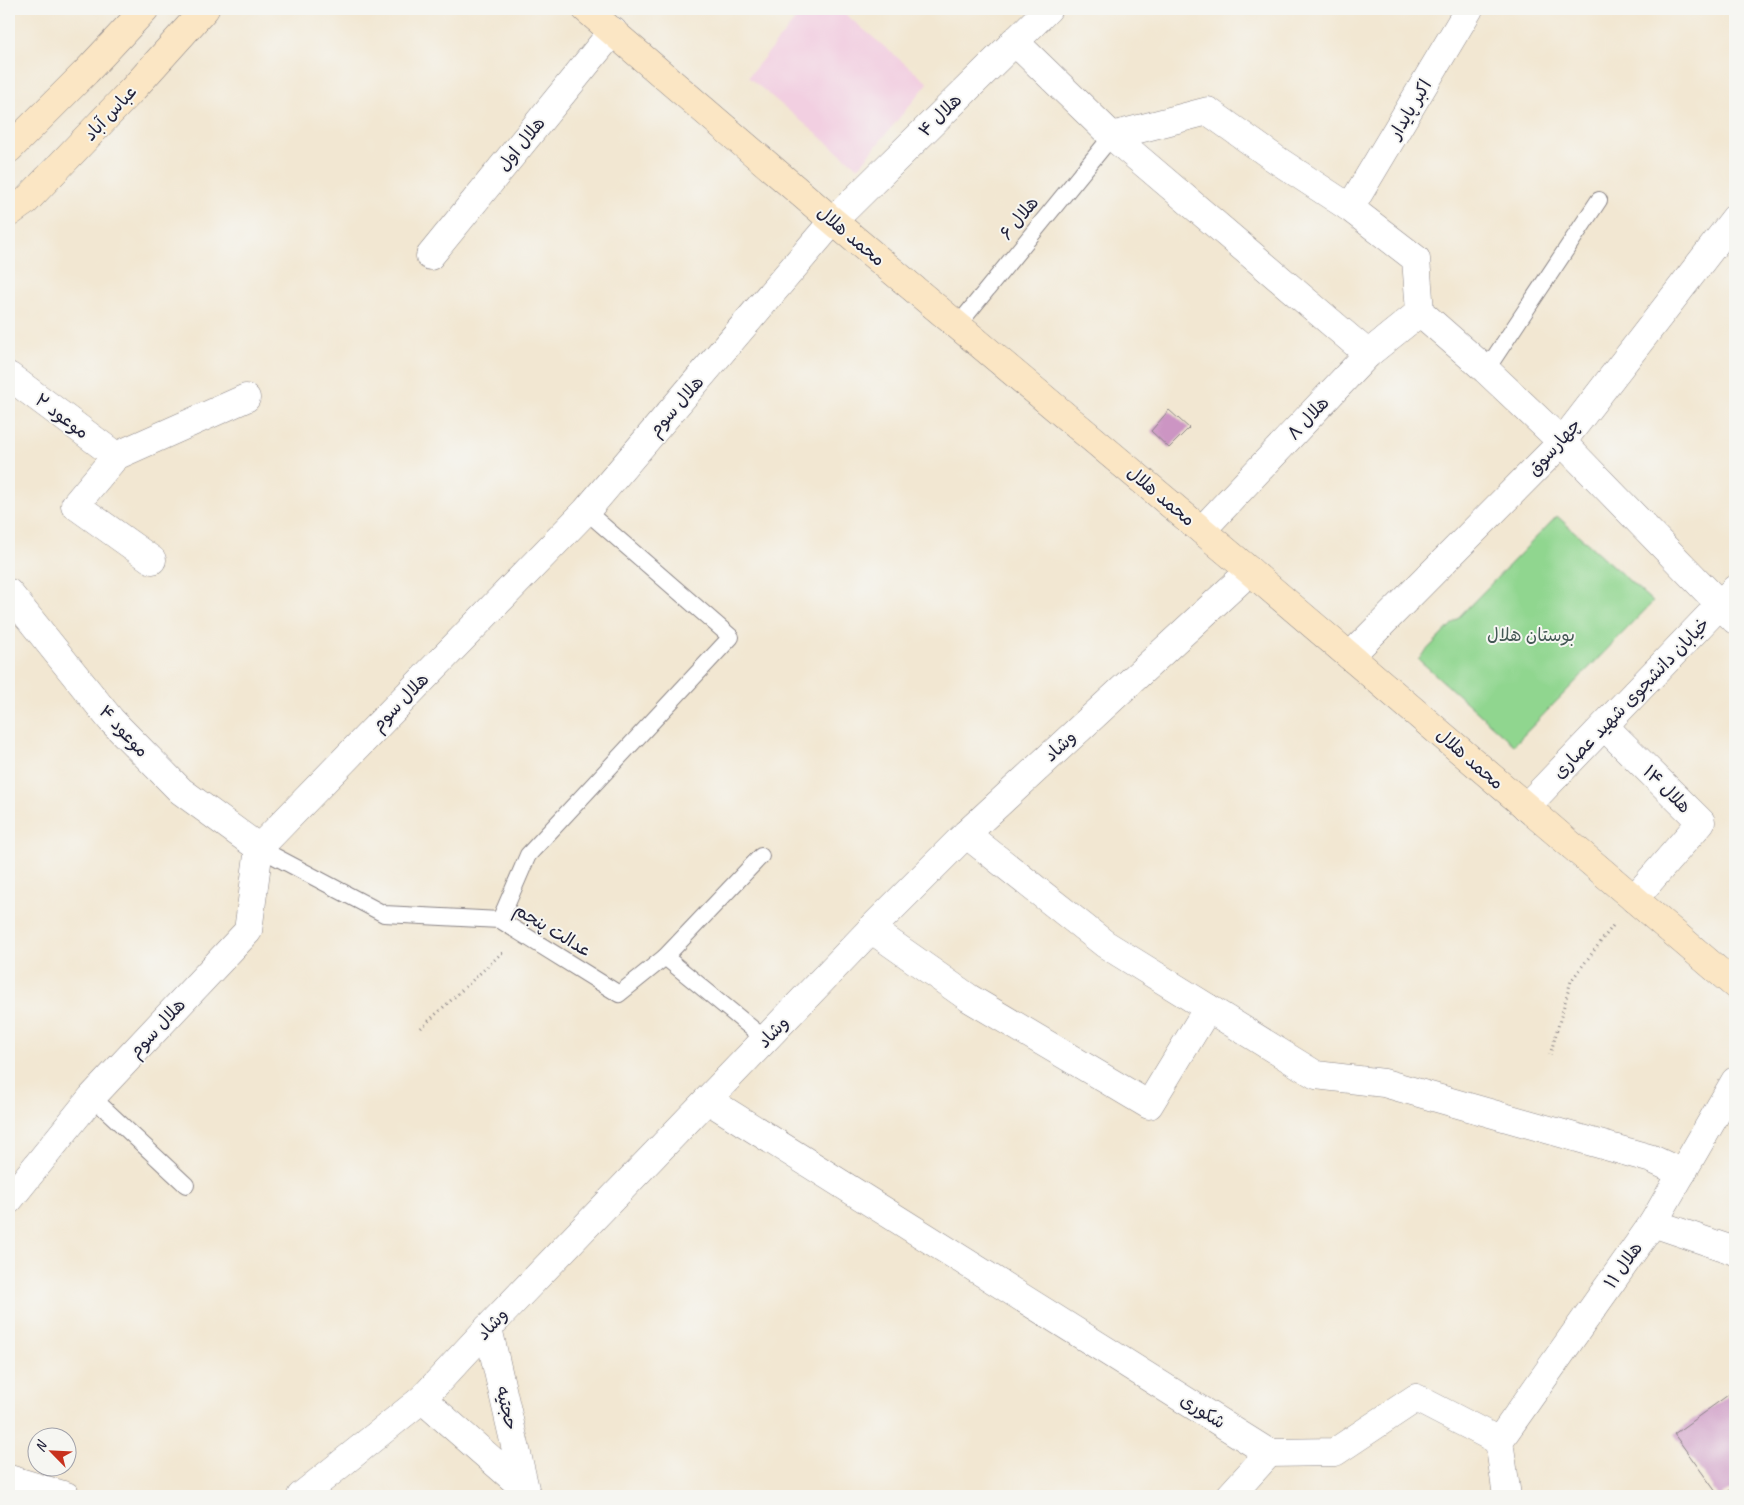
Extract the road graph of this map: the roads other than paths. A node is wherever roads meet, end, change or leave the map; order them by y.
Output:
1 (145, 9) edge
2 (205, 9) edge
3 (586, 9) edge
4 (1048, 9) edge
5 (1469, 9) edge
6 (613, 31) junction
7 (1014, 41) junction
8 (1112, 136) junction
9 (9, 149) edge
10 (1599, 200) dead end
11 (1350, 208) junction
12 (9, 213) edge
13 (1735, 218) edge
14 (833, 221) junction
15 (430, 256) dead end
16 (1420, 312) junction
17 (958, 326) junction
18 (1368, 354) junction
19 (1486, 370) junction
20 (9, 376) edge
21 (246, 398) dead end
22 (1562, 442) junction
23 (116, 456) junction
24 (586, 511) junction
25 (1202, 530) junction
26 (152, 560) dead end
27 (1250, 571) junction
28 (9, 593) edge
29 (1730, 604) edge
30 (1350, 656) junction
31 (1604, 726) junction
32 (1526, 807) junction
33 (966, 834) junction
34 (259, 848) junction
35 (761, 856) dead end
36 (1634, 899) junction
37 (500, 920) junction
38 (871, 929) junction
39 (665, 957) junction
40 (1735, 985) edge
41 (1208, 1008) junction
42 (765, 1039) junction
43 (1735, 1081) edge
44 (92, 1097) junction
45 (708, 1100) junction
46 (1682, 1173) junction
47 (186, 1185) dead end
48 (9, 1200) edge
49 (1653, 1223) junction
50 (1735, 1251) edge
51 (488, 1328) junction
52 (422, 1400) junction
53 (1499, 1441) junction
54 (1269, 1453) junction
55 (9, 1479) edge
56 (528, 1492) edge
57 (47, 1494) edge
58 (301, 1496) edge
59 (1230, 1496) edge
60 (1507, 1496) edge

1 - 9 main road
2 - 12 main road, عباس آباد
3 - 6 main road, محمد هلال
4 - 7 street, هلال ۴
5 - 11 street, اکبر پایدار
6 - 14 main road, محمد هلال
6 - 15 street, هلال اول
7 - 8 street
7 - 14 street, هلال ۴
8 - 11 street
8 - 17 lane, هلال ۶
8 - 18 street
10 - 19 lane
11 - 16 street
13 - 22 street, چهارسوق
14 - 17 main road, محمد هلال
14 - 24 street, هلال سوم
16 - 18 street, هلال ۸
16 - 19 street
17 - 25 main road, محمد هلال
18 - 25 street, هلال ۸
19 - 22 street
20 - 23 street, موعود ۲
21 - 23 street
22 - 29 street
22 - 30 street, چهارسوق
23 - 26 street
24 - 34 street, هلال سوم
24 - 37 lane
25 - 27 main road, محمد هلال
27 - 30 main road, محمد هلال
27 - 33 street, وشاد
28 - 34 street, موعود ۴
29 - 31 street, خیابان دانشجوی شهید عصاری
30 - 32 main road, محمد هلال
31 - 32 street, خیابان دانشجوی شهید عصاری
31 - 36 street, هلال ۱۴
32 - 36 main road, محمد هلال
33 - 38 street, وشاد
33 - 41 street
34 - 37 lane, عدالت پنجم
34 - 44 street, هلال سوم
35 - 39 lane
36 - 40 main road, محمد هلال
37 - 39 lane, عدالت پنجم
38 - 41 street
38 - 42 street, وشاد
39 - 42 lane
41 - 46 street
42 - 45 street, وشاد
43 - 46 street, هلال ۱۱
44 - 47 lane
44 - 48 street, هلال سوم
45 - 51 street, وشاد
45 - 54 street, شکوری
46 - 49 street, هلال ۱۱
49 - 50 street
49 - 53 street, هلال ۱۱
51 - 52 street, وشاد
51 - 56 street, حجتیه
52 - 56 street, حجتیه
52 - 58 street, وشاد
53 - 54 street
53 - 60 street
54 - 59 street
55 - 57 street

